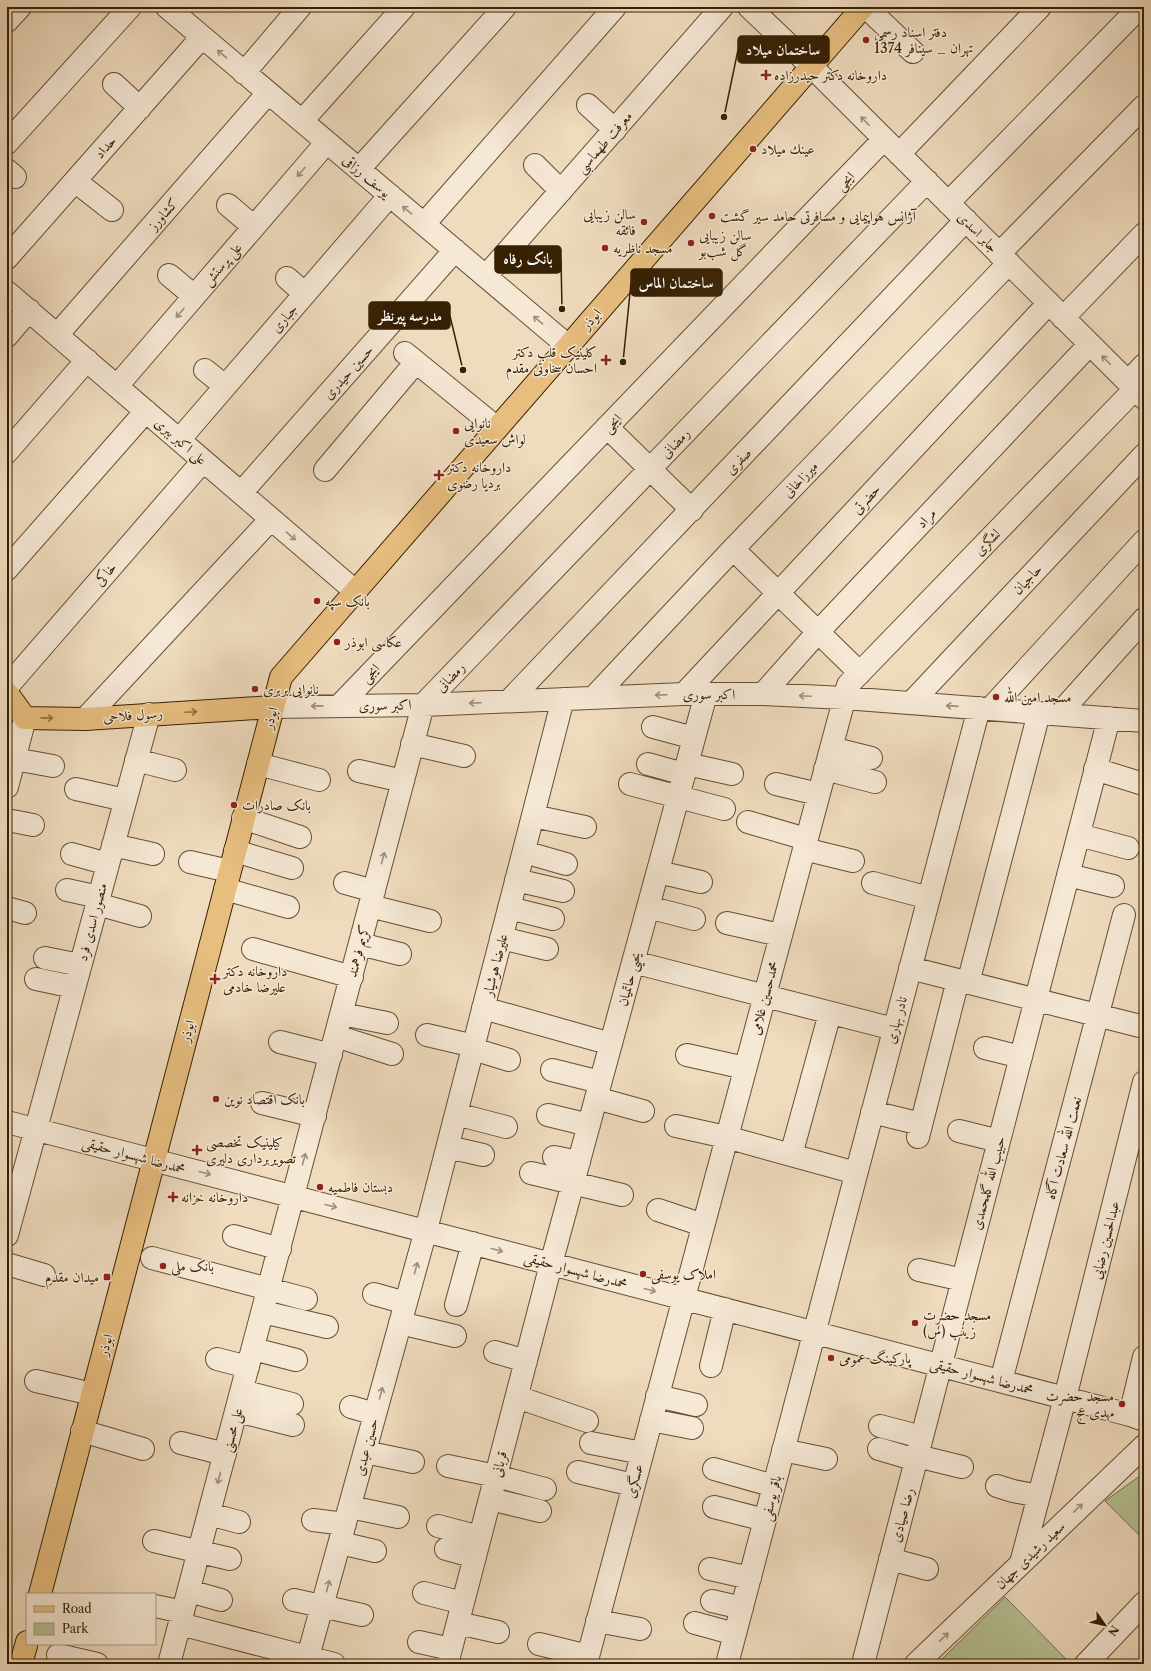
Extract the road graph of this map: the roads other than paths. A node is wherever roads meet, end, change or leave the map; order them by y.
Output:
1 (20, 7) edge
2 (130, 7) edge
3 (167, 7) edge
4 (300, 7) edge
5 (404, 7) edge
6 (505, 7) edge
7 (615, 7) edge
8 (722, 7) edge
9 (749, 7) edge
10 (863, 7) edge
11 (866, 7) edge
12 (1040, 7) edge
13 (1140, 7) edge
14 (190, 14) edge
15 (7, 21) edge
16 (202, 37) junction
17 (913, 52) dead end
18 (811, 66) junction
19 (244, 73) junction
20 (114, 84) dead end
21 (268, 93) junction
22 (588, 105) dead end
23 (1144, 106) edge
24 (140, 108) junction
25 (302, 121) junction
26 (615, 130) junction
27 (884, 139) junction
28 (327, 142) junction
29 (7, 143) edge
30 (900, 154) junction
31 (535, 164) dead end
32 (359, 170) junction
33 (75, 181) junction
34 (927, 181) junction
35 (561, 191) junction
36 (390, 195) junction
37 (948, 203) junction
38 (228, 205) dead end
39 (112, 210) dead end
40 (966, 220) junction
41 (424, 224) junction
42 (254, 227) junction
43 (1144, 234) edge
44 (455, 250) junction
45 (7, 258) edge
46 (1004, 258) junction
47 (169, 275) dead end
48 (486, 276) junction
49 (287, 278) dead end
50 (7, 292) edge
51 (305, 294) junction
52 (194, 296) junction
53 (29, 310) junction
54 (1056, 310) junction
55 (57, 335) junction
56 (7, 336) edge
57 (1090, 344) junction
58 (568, 346) junction
59 (87, 360) junction
60 (1144, 366) edge
61 (205, 370) dead end
62 (117, 386) junction
63 (225, 386) junction
64 (1136, 390) edge
65 (146, 411) junction
66 (497, 428) junction
67 (607, 428) junction
68 (179, 440) junction
69 (7, 452) edge
70 (1144, 455) edge
71 (203, 461) junction
72 (650, 469) junction
73 (324, 470) dead end
74 (241, 493) junction
75 (692, 510) junction
76 (271, 519) junction
77 (1144, 541) edge
78 (733, 549) junction
79 (7, 569) edge
80 (355, 591) junction
81 (778, 593) junction
82 (1144, 619) edge
83 (818, 632) junction
84 (860, 672) junction
85 (7, 687) edge
86 (7, 693) edge
87 (684, 694) junction
88 (706, 694) junction
89 (763, 694) junction
90 (594, 697) junction
91 (844, 698) junction
92 (563, 699) junction
93 (509, 702) junction
94 (911, 703) junction
95 (423, 705) junction
96 (339, 706) junction
97 (272, 707) junction
98 (984, 708) junction
99 (1049, 713) junction
100 (148, 714) junction
101 (24, 718) junction
102 (1109, 718) junction
103 (1142, 718) edge
104 (85, 719) junction
105 (653, 727) dead end
106 (694, 738) junction
107 (412, 744) junction
108 (831, 748) junction
109 (464, 756) dead end
110 (871, 758) dead end
111 (14, 760) junction
112 (136, 760) junction
113 (258, 764) junction
114 (648, 764) dead end
115 (53, 766) dead end
116 (686, 769) junction
117 (825, 769) junction
118 (1095, 769) junction
119 (176, 770) dead end
120 (359, 771) dead end
121 (732, 774) dead end
122 (319, 780) dead end
123 (403, 781) junction
124 (875, 782) dead end
125 (630, 784) dead end
126 (776, 784) dead end
127 (1140, 784) dead end
128 (7, 787) edge
129 (76, 789) dead end
130 (818, 794) junction
131 (678, 798) junction
132 (125, 800) junction
133 (724, 809) dead end
134 (533, 816) junction
135 (243, 818) junction
136 (7, 820) edge
137 (748, 822) dead end
138 (33, 825) dead end
139 (584, 827) dead end
140 (1079, 835) junction
141 (300, 837) dead end
142 (805, 844) junction
143 (1128, 848) dead end
144 (524, 852) junction
145 (72, 854) dead end
146 (153, 854) dead end
147 (110, 855) junction
148 (854, 861) dead end
149 (190, 862) dead end
150 (566, 864) dead end
151 (292, 868) dead end
152 (230, 870) junction
153 (658, 872) junction
154 (1068, 876) junction
155 (516, 880) junction
156 (701, 882) dead end
157 (345, 883) dead end
158 (873, 883) dead end
159 (1114, 886) dead end
160 (67, 890) dead end
161 (563, 891) dead end
162 (929, 898) junction
163 (372, 899) junction
164 (98, 900) junction
165 (288, 907) dead end
166 (648, 907) junction
167 (509, 908) junction
168 (1124, 915) dead end
169 (140, 916) dead end
170 (553, 919) dead end
171 (694, 919) dead end
172 (430, 922) dead end
173 (727, 924) dead end
174 (780, 935) junction
175 (501, 938) junction
176 (360, 944) junction
177 (253, 949) dead end
178 (547, 949) dead end
179 (400, 954) dead end
180 (46, 958) dead end
181 (633, 962) junction
182 (80, 965) junction
183 (910, 968) junction
184 (352, 977) junction
185 (36, 979) dead end
186 (963, 981) junction
187 (74, 987) junction
188 (764, 997) junction
189 (1036, 1000) junction
190 (483, 1008) junction
191 (830, 1013) junction
192 (342, 1014) junction
193 (1098, 1016) junction
194 (387, 1023) dead end
195 (1144, 1027) edge
196 (894, 1029) junction
197 (426, 1035) dead end
198 (280, 1042) dead end
199 (611, 1044) junction
200 (334, 1046) junction
201 (473, 1048) junction
202 (985, 1048) dead end
203 (392, 1054) dead end
204 (687, 1055) dead end
205 (1021, 1057) junction
206 (509, 1060) dead end
207 (745, 1068) junction
208 (552, 1070) dead end
209 (1144, 1082) edge
210 (598, 1090) junction
211 (262, 1103) dead end
212 (643, 1111) dead end
213 (872, 1112) junction
214 (456, 1114) junction
215 (548, 1115) dead end
216 (315, 1116) junction
217 (7, 1122) edge
218 (589, 1125) junction
219 (676, 1126) dead end
220 (506, 1127) dead end
221 (35, 1129) junction
222 (959, 1131) dead end
223 (726, 1137) junction
224 (999, 1141) junction
225 (448, 1147) junction
226 (483, 1155) dead end
227 (791, 1155) junction
228 (554, 1156) dead end
229 (154, 1160) junction
230 (531, 1172) dead end
231 (576, 1172) junction
232 (856, 1173) junction
233 (14, 1182) edge
234 (622, 1194) dead end
235 (294, 1197) junction
236 (658, 1210) dead end
237 (703, 1225) junction
238 (426, 1230) junction
239 (7, 1235) edge
240 (234, 1236) dead end
241 (473, 1243) junction
242 (280, 1249) junction
243 (152, 1258) dead end
244 (7, 1264) edge
245 (551, 1264) junction
246 (919, 1270) dead end
247 (44, 1275) dead end
248 (963, 1280) junction
249 (269, 1289) junction
250 (374, 1294) dead end
251 (683, 1298) junction
252 (306, 1299) dead end
253 (456, 1305) dead end
254 (725, 1309) junction
255 (263, 1312) junction
256 (403, 1313) junction
257 (327, 1327) dead end
258 (814, 1332) junction
259 (456, 1336) dead end
260 (495, 1352) dead end
261 (1144, 1357) edge
262 (251, 1358) junction
263 (217, 1359) dead end
264 (296, 1360) dead end
265 (526, 1361) junction
266 (941, 1365) junction
267 (711, 1366) dead end
268 (36, 1381) dead end
269 (1001, 1381) junction
270 (92, 1394) junction
271 (657, 1396) junction
272 (516, 1397) junction
273 (1065, 1398) junction
274 (239, 1401) junction
275 (696, 1405) dead end
276 (351, 1407) dead end
277 (375, 1414) junction
278 (293, 1415) dead end
279 (1137, 1417) edge
280 (651, 1420) junction
281 (587, 1421) dead end
282 (880, 1426) dead end
283 (692, 1428) dead end
284 (82, 1432) junction
285 (181, 1443) dead end
286 (591, 1443) dead end
287 (1144, 1446) edge
288 (143, 1449) dead end
289 (879, 1449) dead end
290 (783, 1450) junction
291 (919, 1451) junction
292 (365, 1452) junction
293 (642, 1453) junction
294 (225, 1454) junction
295 (826, 1459) dead end
296 (413, 1462) dead end
297 (1144, 1462) edge
298 (448, 1466) dead end
299 (962, 1467) dead end
300 (714, 1469) dead end
301 (578, 1472) dead end
302 (496, 1476) junction
303 (633, 1485) junction
304 (1102, 1485) junction
305 (774, 1486) junction
306 (997, 1486) dead end
307 (545, 1489) dead end
308 (1039, 1496) junction
309 (490, 1499) junction
310 (714, 1507) dead end
311 (540, 1511) dead end
312 (209, 1514) junction
313 (398, 1517) dead end
314 (313, 1520) dead end
315 (765, 1520) junction
316 (239, 1522) dead end
317 (345, 1525) junction
318 (438, 1526) dead end
319 (154, 1541) dead end
320 (478, 1547) junction
321 (446, 1549) dead end
322 (199, 1551) junction
323 (375, 1551) dead end
324 (230, 1559) dead end
325 (890, 1559) junction
326 (1021, 1563) junction
327 (710, 1569) dead end
328 (927, 1569) dead end
329 (750, 1578) junction
330 (189, 1591) junction
331 (40, 1593) edge
332 (424, 1593) dead end
333 (221, 1600) dead end
334 (294, 1600) dead end
335 (712, 1602) dead end
336 (1144, 1603) edge
337 (156, 1606) edge
338 (322, 1607) junction
339 (742, 1608) junction
340 (461, 1613) junction
341 (362, 1615) dead end
342 (182, 1618) junction
343 (597, 1621) junction
344 (695, 1623) dead end
345 (640, 1630) dead end
346 (498, 1632) dead end
347 (735, 1634) junction
348 (419, 1642) dead end
349 (539, 1644) dead end
350 (26, 1645) edge
351 (58, 1654) dead end
352 (450, 1656) edge
353 (587, 1660) edge
354 (307, 1661) edge
355 (21, 1664) edge
356 (97, 1664) edge
357 (169, 1664) edge
358 (334, 1664) edge
359 (727, 1664) edge
360 (862, 1664) edge
361 (916, 1664) edge
362 (1086, 1664) edge

1 - 15 street
2 - 29 street
3 - 14 street, یوسف رزاقی
4 - 19 street
5 - 25 street
6 - 32 street
7 - 41 street
8 - 26 street, معرفت طهماسبی
9 - 18 street, جابر اسدی
10 - 18 main road, ابوذر
11 - 17 street
12 - 30 street
13 - 37 street
14 - 16 street, یوسف رزاقی
19 -> 16 street, یوسف رزاقی
16 - 24 street, حداد
27 -> 18 street, جابر اسدی
18 - 58 main road, ابوذر
19 - 21 street, یوسف رزاقی
20 - 24 street
21 - 25 street, یوسف رزاقی
21 - 55 street, کشاورز
22 - 26 street
23 - 46 street, میرزاخانی
24 - 33 street, حداد
25 - 28 street, یوسف رزاقی
26 - 35 street, معرفت طهماسبی
27 - 30 street, جابر اسدی
27 - 67 street, ایجی
28 - 32 street, یوسف رزاقی
28 -> 42 street, علی پرستش
30 - 34 street, جابر اسدی
31 - 35 street
32 - 36 street, یوسف رزاقی
33 - 39 street
33 - 45 street, حداد
34 - 37 street, جابر اسدی
34 - 72 street, رمضانی
35 - 48 street, معرفت طهماسبی
41 -> 36 street, یوسف رزاقی
36 - 51 street, جباری
37 - 40 street, جابر اسدی
38 - 42 street
40 - 46 street, جابر اسدی
40 - 75 street, صفری
41 - 44 street, یوسف رزاقی
42 - 52 street, علی پرستش
43 - 54 street, حضرتی
44 - 48 street, یوسف رزاقی
44 - 74 street, حسین حیدری
46 - 54 street, جابر اسدی
46 - 78 street, میرزاخانی
47 - 52 street
58 -> 48 street, یوسف رزاقی
49 - 51 street
50 - 53 street, علی اکبر ببری
51 - 63 street, جباری
52 -> 62 street, علی پرستش
53 - 55 street, علی اکبر ببری
53 - 56 street
54 - 57 street, جابر اسدی
54 - 81 street, حضرتی
55 - 59 street, علی اکبر ببری
64 -> 57 street, جابر اسدی
57 - 83 street, مراد
58 - 66 main road, ابوذر
59 - 62 street, علی اکبر ببری
59 - 69 street
60 - 64 street, لشگری
61 - 63 street
62 - 65 street, علی اکبر ببری
63 - 68 street, جباری
64 - 84 street, لشگری
65 - 68 street, علی اکبر ببری
65 - 79 street
66 - 73 street
66 - 80 main road, ابوذر
67 - 72 street
67 - 96 street, ایجی
68 - 71 street, علی اکبر ببری
70 - 94 street, حاجیان
71 - 74 street, علی اکبر ببری
71 - 85 street, خاکی
72 - 75 street
72 - 95 street, رمضانی
74 - 76 street, علی اکبر ببری
75 - 93 street, صفری
76 -> 80 street, علی اکبر ببری
76 - 104 street
77 - 98 street
78 - 81 street
78 - 90 street, میرزاخانی
80 - 97 main road, ابوذر
81 - 83 street
81 - 87 street, حضرتی
82 - 99 street
83 - 84 street
83 - 89 street, مراد
84 - 91 street, لشگری
86 - 101 main road
87 - 88 street, اکبر سوری
87 -> 90 street, اکبر سوری
88 - 89 street, اکبر سوری
88 - 106 street, یحیی حاتمیان
91 -> 89 street, اکبر سوری
90 - 92 street, اکبر سوری
91 - 94 street, اکبر سوری
91 - 108 street, محمدحسین غلامی
92 - 93 street, اکبر سوری
92 - 134 street, علیرضا هوشیار
93 -> 95 street, اکبر سوری
98 -> 94 street, اکبر سوری
95 - 96 street, اکبر سوری
95 - 107 street, کریم فرهمند
96 -> 97 street, اکبر سوری
100 -> 97 main road, رسول فلاحی
97 - 113 main road, ابوذر
98 - 99 street, اکبر سوری
98 - 162 street, نادر بهاری
99 - 102 street, اکبر سوری
99 - 186 street
100 - 104 main road, رسول فلاحی
100 - 112 street, منصور اسدی فرد
101 -> 104 main road, رسول فلاحی
101 - 111 street
102 - 103 street, اکبر سوری
102 - 118 street, حبیب الله گلمحمدی
105 - 106 street
106 - 116 street, یحیی حاتمیان
107 - 109 street
107 - 123 street, کریم فرهمند
108 - 110 street
108 - 117 street, محمدحسین غلامی
111 - 115 street
111 - 128 street
112 - 119 street
112 - 132 street, منصور اسدی فرد
113 - 122 street
113 - 135 main road, ابوذر
114 - 116 street
116 - 121 street
116 - 131 street, یحیی حاتمیان
117 - 124 street
117 - 130 street, محمدحسین غلامی
118 - 127 street
118 - 140 street, حبیب الله گلمحمدی
120 - 123 street
163 -> 123 street, کریم فرهمند
125 - 131 street
126 - 130 street
129 - 132 street
130 - 142 street, محمدحسین غلامی
131 - 133 street
131 - 153 street, یحیی حاتمیان
132 - 147 street, منصور اسدی فرد
134 - 139 street
134 - 144 street, علیرضا هوشیار
135 - 141 street
135 - 152 main road, ابوذر
136 - 138 street
137 - 142 street
140 - 143 street
140 - 154 street, حبیب الله گلمحمدی
142 - 148 street
142 - 174 street, محمدحسین غلامی
144 - 150 street
144 - 155 street, علیرضا هوشیار
145 - 147 street
146 - 147 street
147 - 164 street, منصور اسدی فرد
149 - 152 street
151 - 152 street
152 - 165 street
152 - 229 main road, ابوذر
153 - 156 street
153 - 166 street, یحیی حاتمیان
154 - 159 street
154 - 189 street, حبیب الله گلمحمدی
155 - 161 street
155 - 167 street, علیرضا هوشیار
157 - 163 street
158 - 162 street
160 - 164 street
162 - 183 street, نادر بهاری
163 - 172 street
163 - 176 street, کریم فرهمند
164 - 169 street
164 - 182 street, منصور اسدی فرد
166 - 171 street
166 - 181 street, یحیی حاتمیان
167 - 170 street
167 - 175 street, علیرضا هوشیار
168 - 193 street, نعمت الله سعادت آگاه
173 - 174 street
174 - 188 street, محمدحسین غلامی
175 - 178 street
175 - 190 street, علیرضا هوشیار
176 - 179 street
176 - 184 street, کریم فرهمند
177 - 184 street
180 - 182 street
181 - 188 street
181 - 199 street, یحیی حاتمیان
182 - 187 street, منصور اسدی فرد
183 - 186 street
183 - 196 street, نادر بهاری
184 - 192 street, کریم فرهمند
185 - 187 street
186 - 189 street
186 - 213 street
187 - 221 street, منصور اسدی فرد
188 - 191 street
188 - 207 street, محمدحسین غلامی
189 - 193 street
189 - 205 street, حبیب الله گلمحمدی
190 - 199 street
190 - 201 street, علیرضا هوشیار
191 - 196 street
191 - 227 street
192 - 194 street
192 - 200 street, کریم فرهمند
193 - 195 street
193 - 269 street, نعمت الله سعادت آگاه
196 - 213 street, نادر بهاری
197 - 201 street
198 - 200 street
199 - 210 street, یحیی حاتمیان
200 - 203 street
200 - 216 street, کریم فرهمند
201 - 206 street
201 - 214 street, علیرضا هوشیار
202 - 205 street
204 - 207 street
205 - 224 street, حبیب الله گلمحمدی
207 - 223 street, محمدحسین غلامی
208 - 210 street
209 - 273 street, عبدالحسین رضایی
210 - 212 street
210 - 218 street, یحیی حاتمیان
211 - 216 street
213 - 232 street, نادر بهاری
214 - 220 street
214 - 225 street, علیرضا هوشیار
215 - 218 street
235 -> 216 street, کریم فرهمند
217 - 221 street, محمدرضا شهسوار حقیقی
218 - 231 street, یحیی حاتمیان
219 - 223 street
221 - 229 street, محمدرضا شهسوار حقیقی
221 - 233 street, منصور اسدی فرد
222 - 224 street
223 - 227 street
223 - 237 street, محمدحسین غلامی
224 - 248 street, حبیب الله گلمحمدی
225 - 226 street
225 - 238 street, علیرضا هوشیار
227 - 232 street
228 - 231 street
229 -> 235 street, محمدرضا شهسوار حقیقی
229 - 270 main road, ابوذر
230 - 231 street
231 - 234 street
231 - 245 street, یحیی حاتمیان
232 - 258 street, نادر بهاری
233 - 239 street, منصور اسدی فرد
235 -> 238 street, محمدرضا شهسوار حقیقی
235 - 242 street, علی محسنی
236 - 237 street
237 - 251 street, محمدحسین غلامی
238 - 241 street, محمدرضا شهسوار حقیقی
256 -> 238 street, حسین عبدی
240 - 242 street
241 -> 245 street, محمدرضا شهسوار حقیقی
241 - 253 street
242 - 249 street, علی محسنی
243 - 249 street
244 - 247 street
245 -> 251 street, محمدرضا شهسوار حقیقی
245 - 265 street, قربانی
246 - 248 street
248 - 266 street, حبیب الله گلمحمدی
249 - 252 street
249 - 255 street, علی محسنی
250 - 256 street
251 - 254 street, محمدرضا شهسوار حقیقی
251 - 271 street, عسگری
254 - 258 street, محمدرضا شهسوار حقیقی
254 - 267 street
255 - 257 street
255 - 262 street, علی محسنی
256 - 259 street
277 -> 256 street, حسین عبدی
258 - 266 street, محمدرضا شهسوار حقیقی
258 - 290 street, باقر یوسفی
260 - 265 street
261 - 279 street
262 - 263 street
262 - 264 street
262 - 274 street, علی محسنی
265 - 272 street, قربانی
266 - 269 street, محمدرضا شهسوار حقیقی
266 - 291 street, رضا صیادی
268 - 270 street
269 - 273 street, محمدرضا شهسوار حقیقی
270 - 284 main road, ابوذر
271 - 275 street
271 - 280 street, عسگری
272 - 281 street
272 - 302 street, قربانی
273 - 279 street, محمدرضا شهسوار حقیقی
273 - 308 street, عبدالحسین رضایی
274 - 278 street
274 - 294 street, علی محسنی
276 - 277 street
277 - 292 street, حسین عبدی
280 - 283 street
280 - 293 street, عسگری
282 - 291 street
284 - 288 street
284 - 331 main road, ابوذر
285 - 294 street
286 - 293 street
287 - 304 street, سعید رشیدی جهان
289 - 291 street
290 - 295 street
290 - 305 street, باقر یوسفی
291 - 299 street
291 - 325 street, رضا صیادی
292 - 296 street
292 - 317 street, حسین عبدی
293 - 303 street, عسگری
294 -> 312 street, علی محسنی
297 - 304 street
298 - 302 street
300 - 305 street
301 - 303 street
302 - 307 street
302 - 309 street, قربانی
303 - 343 street, عسگری
326 -> 304 street, سعید رشیدی جهان
305 - 315 street, باقر یوسفی
306 - 308 street
308 - 326 street, عبدالحسین رضایی
309 - 311 street
309 - 320 street, قربانی
310 - 315 street
312 - 316 street
312 - 322 street, علی محسنی
313 - 317 street
314 - 317 street
315 - 329 street, باقر یوسفی
317 - 323 street
338 -> 317 street, حسین عبدی
318 - 320 street
319 - 322 street
320 - 321 street
320 - 340 street, قربانی
322 - 324 street
322 - 330 street, علی محسنی
325 - 328 street
325 - 360 street, رضا صیادی
361 -> 326 street, سعید رشیدی جهان
327 - 329 street
329 - 339 street, باقر یوسفی
330 - 333 street
330 - 342 street, علی محسنی
332 - 340 street
334 - 338 street
335 - 339 street
336 - 362 street
337 - 342 street
338 - 341 street
338 - 354 street, حسین عبدی
339 - 347 street, باقر یوسفی
340 - 346 street
340 - 352 street, قربانی
342 - 354 street
342 - 357 street, علی محسنی
343 - 345 street
343 - 353 street, عسگری
344 - 347 street
347 - 359 street, باقر یوسفی
348 - 352 street
349 - 353 street
350 - 355 main road
351 - 356 street
354 - 358 street

